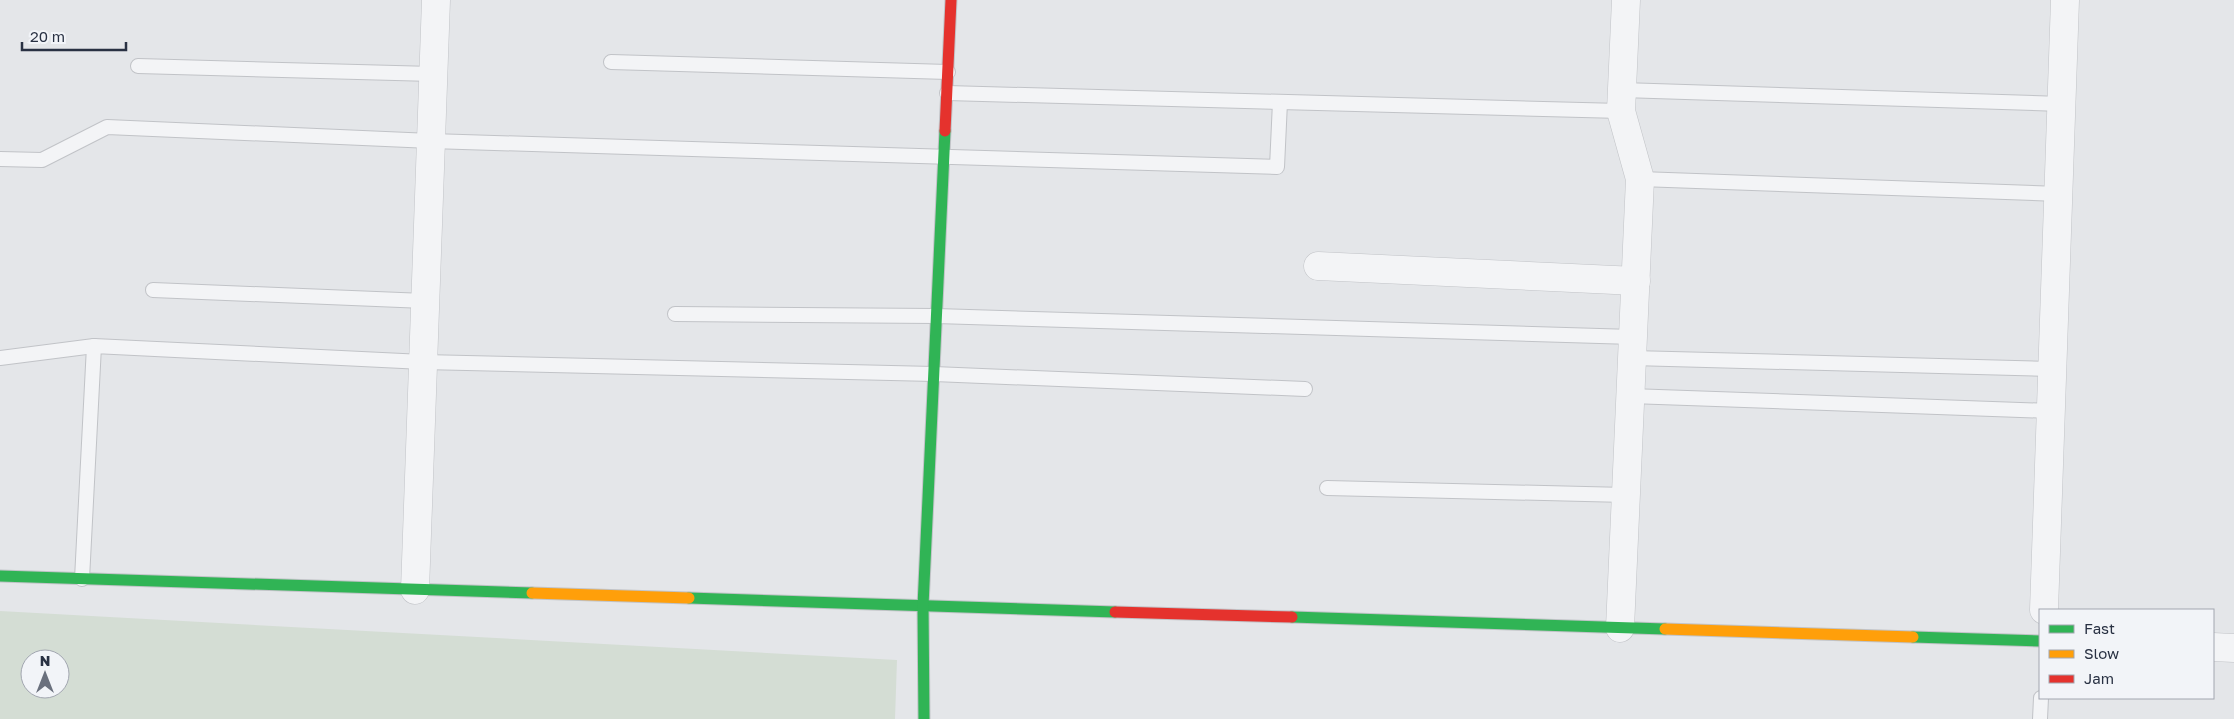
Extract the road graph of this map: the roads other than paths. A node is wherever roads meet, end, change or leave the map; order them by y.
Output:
1 (436, 0) edge
2 (951, 0) edge
3 (1626, 0) edge
4 (2065, 0) edge
5 (611, 62) dead end
6 (138, 66) dead end
7 (948, 72) junction
8 (433, 74) junction
9 (946, 92) junction
10 (1621, 100) junction
11 (1280, 102) junction
12 (2062, 104) junction
13 (431, 140) junction
14 (944, 155) junction
15 (0, 158) edge
16 (1640, 179) junction
17 (2059, 194) junction
18 (1318, 266) dead end
19 (1636, 280) junction
20 (153, 290) dead end
21 (425, 301) junction
22 (675, 314) dead end
23 (936, 316) junction
24 (94, 346) junction
25 (1633, 347) junction
26 (0, 358) edge
27 (423, 362) junction
28 (2052, 369) junction
29 (934, 374) junction
30 (1305, 389) dead end
31 (1630, 396) junction
32 (2051, 411) junction
33 (1327, 488) dead end
34 (1626, 495) junction
35 (0, 576) edge
36 (82, 579) junction
37 (415, 590) junction
38 (923, 606) junction
39 (2044, 609) edge
40 (1620, 628) junction
41 (2039, 642) edge
42 (2214, 647) edge
43 (2234, 648) edge
44 (2041, 699) edge
45 (924, 719) edge
46 (2040, 719) edge

1 - 8 street
2 - 7 street
3 - 10 street
4 - 12 street
5 - 7 lane
6 - 8 lane
7 - 9 street
8 - 13 street
9 - 11 lane
9 - 14 street
10 - 11 lane
10 - 12 lane
10 - 16 street
11 - 14 lane
12 - 17 street
13 - 14 lane
13 - 15 lane
13 - 21 street
14 - 23 street
16 - 17 lane
16 - 19 street
17 - 28 street
18 - 19 street
19 - 25 street
20 - 21 lane
21 - 27 street
22 - 23 lane
23 - 25 lane
23 - 29 street
24 - 26 lane
24 - 27 lane
24 - 36 lane
25 - 28 lane
25 - 31 street
27 - 29 lane
27 - 37 street
28 - 32 street
29 - 30 lane
29 - 38 street
31 - 32 lane
31 - 34 street
32 - 39 street
33 - 34 lane
34 - 40 street
35 - 36 street
36 - 37 street
37 - 38 street
38 - 40 street
38 - 45 street
40 - 41 street
42 - 43 street
44 - 46 lane

